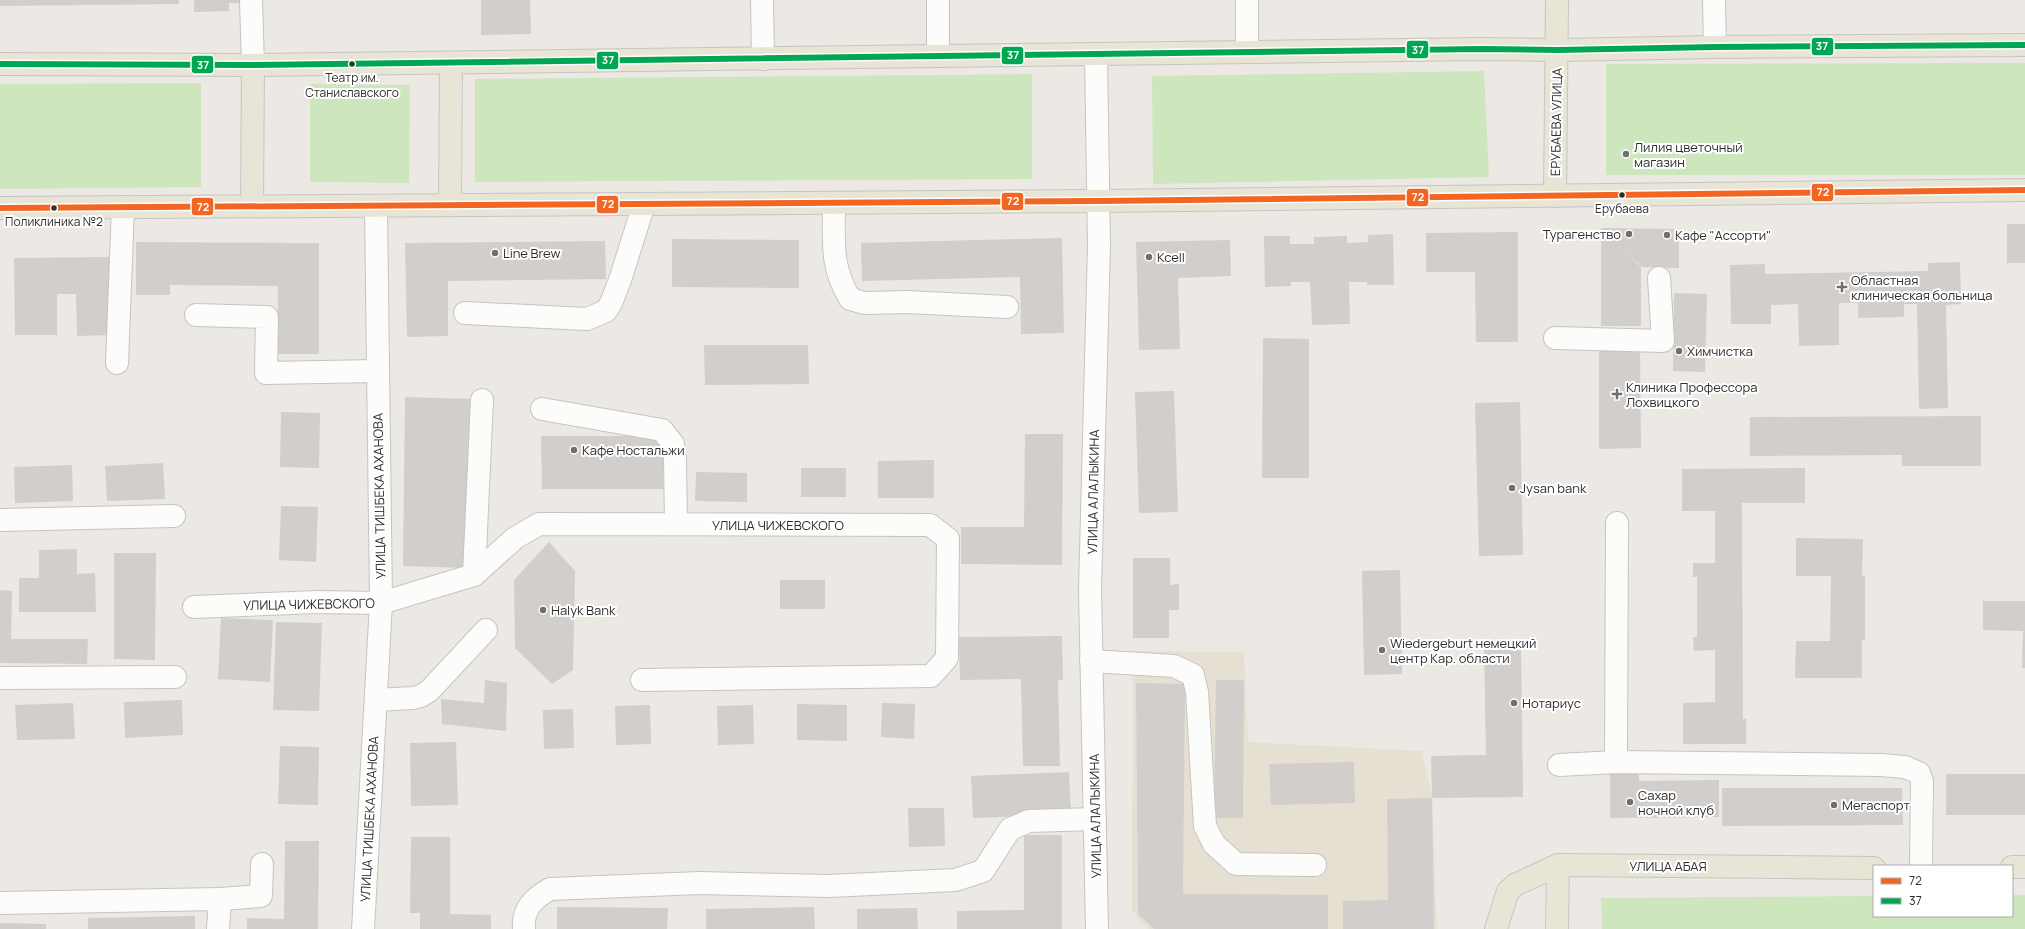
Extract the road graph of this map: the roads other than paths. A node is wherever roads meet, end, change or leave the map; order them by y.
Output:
1 (251, 0) edge
2 (762, 0) edge
3 (938, 0) edge
4 (1247, 0) edge
5 (1557, 0) edge
6 (1714, 0) edge
7 (2025, 45) edge
8 (1715, 47) junction
9 (1558, 50) junction
10 (1247, 52) junction
11 (1096, 54) junction
12 (938, 56) junction
13 (762, 59) junction
14 (451, 63) junction
15 (0, 64) edge
16 (253, 65) junction
17 (2025, 190) edge
18 (1556, 196) junction
19 (1098, 201) junction
20 (834, 203) junction
21 (644, 204) junction
22 (450, 205) junction
23 (252, 206) junction
24 (376, 206) junction
25 (123, 207) junction
26 (0, 208) edge
27 (1659, 278) dead end
28 (1008, 307) dead end
29 (465, 313) dead end
30 (196, 315) dead end
31 (1555, 338) dead end
32 (116, 363) dead end
33 (377, 371) junction
34 (482, 400) dead end
35 (542, 409) dead end
36 (174, 516) dead end
37 (0, 520) edge
38 (1617, 523) dead end
39 (676, 524) junction
40 (474, 575) junction
41 (381, 603) junction
42 (194, 607) dead end
43 (486, 630) dead end
44 (1091, 661) junction
45 (175, 677) dead end
46 (0, 678) edge
47 (642, 680) dead end
48 (376, 700) junction
49 (1616, 762) junction
50 (1559, 765) dead end
51 (1095, 819) junction
52 (262, 864) dead end
53 (1315, 865) dead end
54 (1558, 865) junction
55 (1921, 865) edge
56 (2025, 867) edge
57 (1873, 868) edge
58 (2013, 868) edge
59 (220, 899) junction
60 (0, 903) edge
61 (218, 929) edge
62 (363, 929) edge
63 (524, 929) edge
64 (1097, 929) edge
65 (1496, 929) edge
66 (1557, 929) edge

1 - 16 street
2 - 13 street
3 - 12 street
4 - 10 street
5 - 9 main road, ЕРУБАЕВА УЛИЦА
6 - 8 street
7 - 8 main road
8 - 9 main road
9 - 10 main road
9 - 18 main road, ЕРУБАЕВА УЛИЦА
10 - 11 main road
11 - 12 main road
11 - 19 street, УЛИЦА АЛАЛЫКИНА
12 - 13 main road
13 - 14 main road
14 - 16 main road
14 - 22 main road
15 - 16 main road
16 - 23 main road
17 - 18 main road
18 - 19 main road
19 - 20 main road
19 - 44 street, УЛИЦА АЛАЛЫКИНА
20 - 21 main road
20 - 28 street
21 - 22 main road
21 - 29 street
22 - 24 main road
23 - 24 main road
23 - 25 main road
24 - 33 street, УЛИЦА ТИШБЕКА АХАНОВА
25 - 26 main road
25 - 32 street
27 - 31 street
30 - 33 street
33 - 41 street, УЛИЦА ТИШБЕКА АХАНОВА
34 - 40 street
35 - 39 street
36 - 37 street
38 - 49 street
39 - 40 street, УЛИЦА ЧИЖЕВСКОГО
39 - 47 street, УЛИЦА ЧИЖЕВСКОГО
40 - 41 street, УЛИЦА ЧИЖЕВСКОГО
41 - 42 street, УЛИЦА ЧИЖЕВСКОГО
41 - 48 street, УЛИЦА ТИШБЕКА АХАНОВА
43 - 48 street
44 - 51 street, УЛИЦА АЛАЛЫКИНА
44 - 53 street
45 - 46 street
48 - 62 street, УЛИЦА ТИШБЕКА АХАНОВА
49 - 50 street
49 - 55 street
51 - 63 street
51 - 64 street, УЛИЦА АЛАЛЫКИНА
52 - 59 street
54 - 57 main road, УЛИЦА АБАЯ
54 - 65 main road, УЛИЦА АБАЯ
54 - 66 main road
56 - 58 main road
59 - 60 street
59 - 61 street

